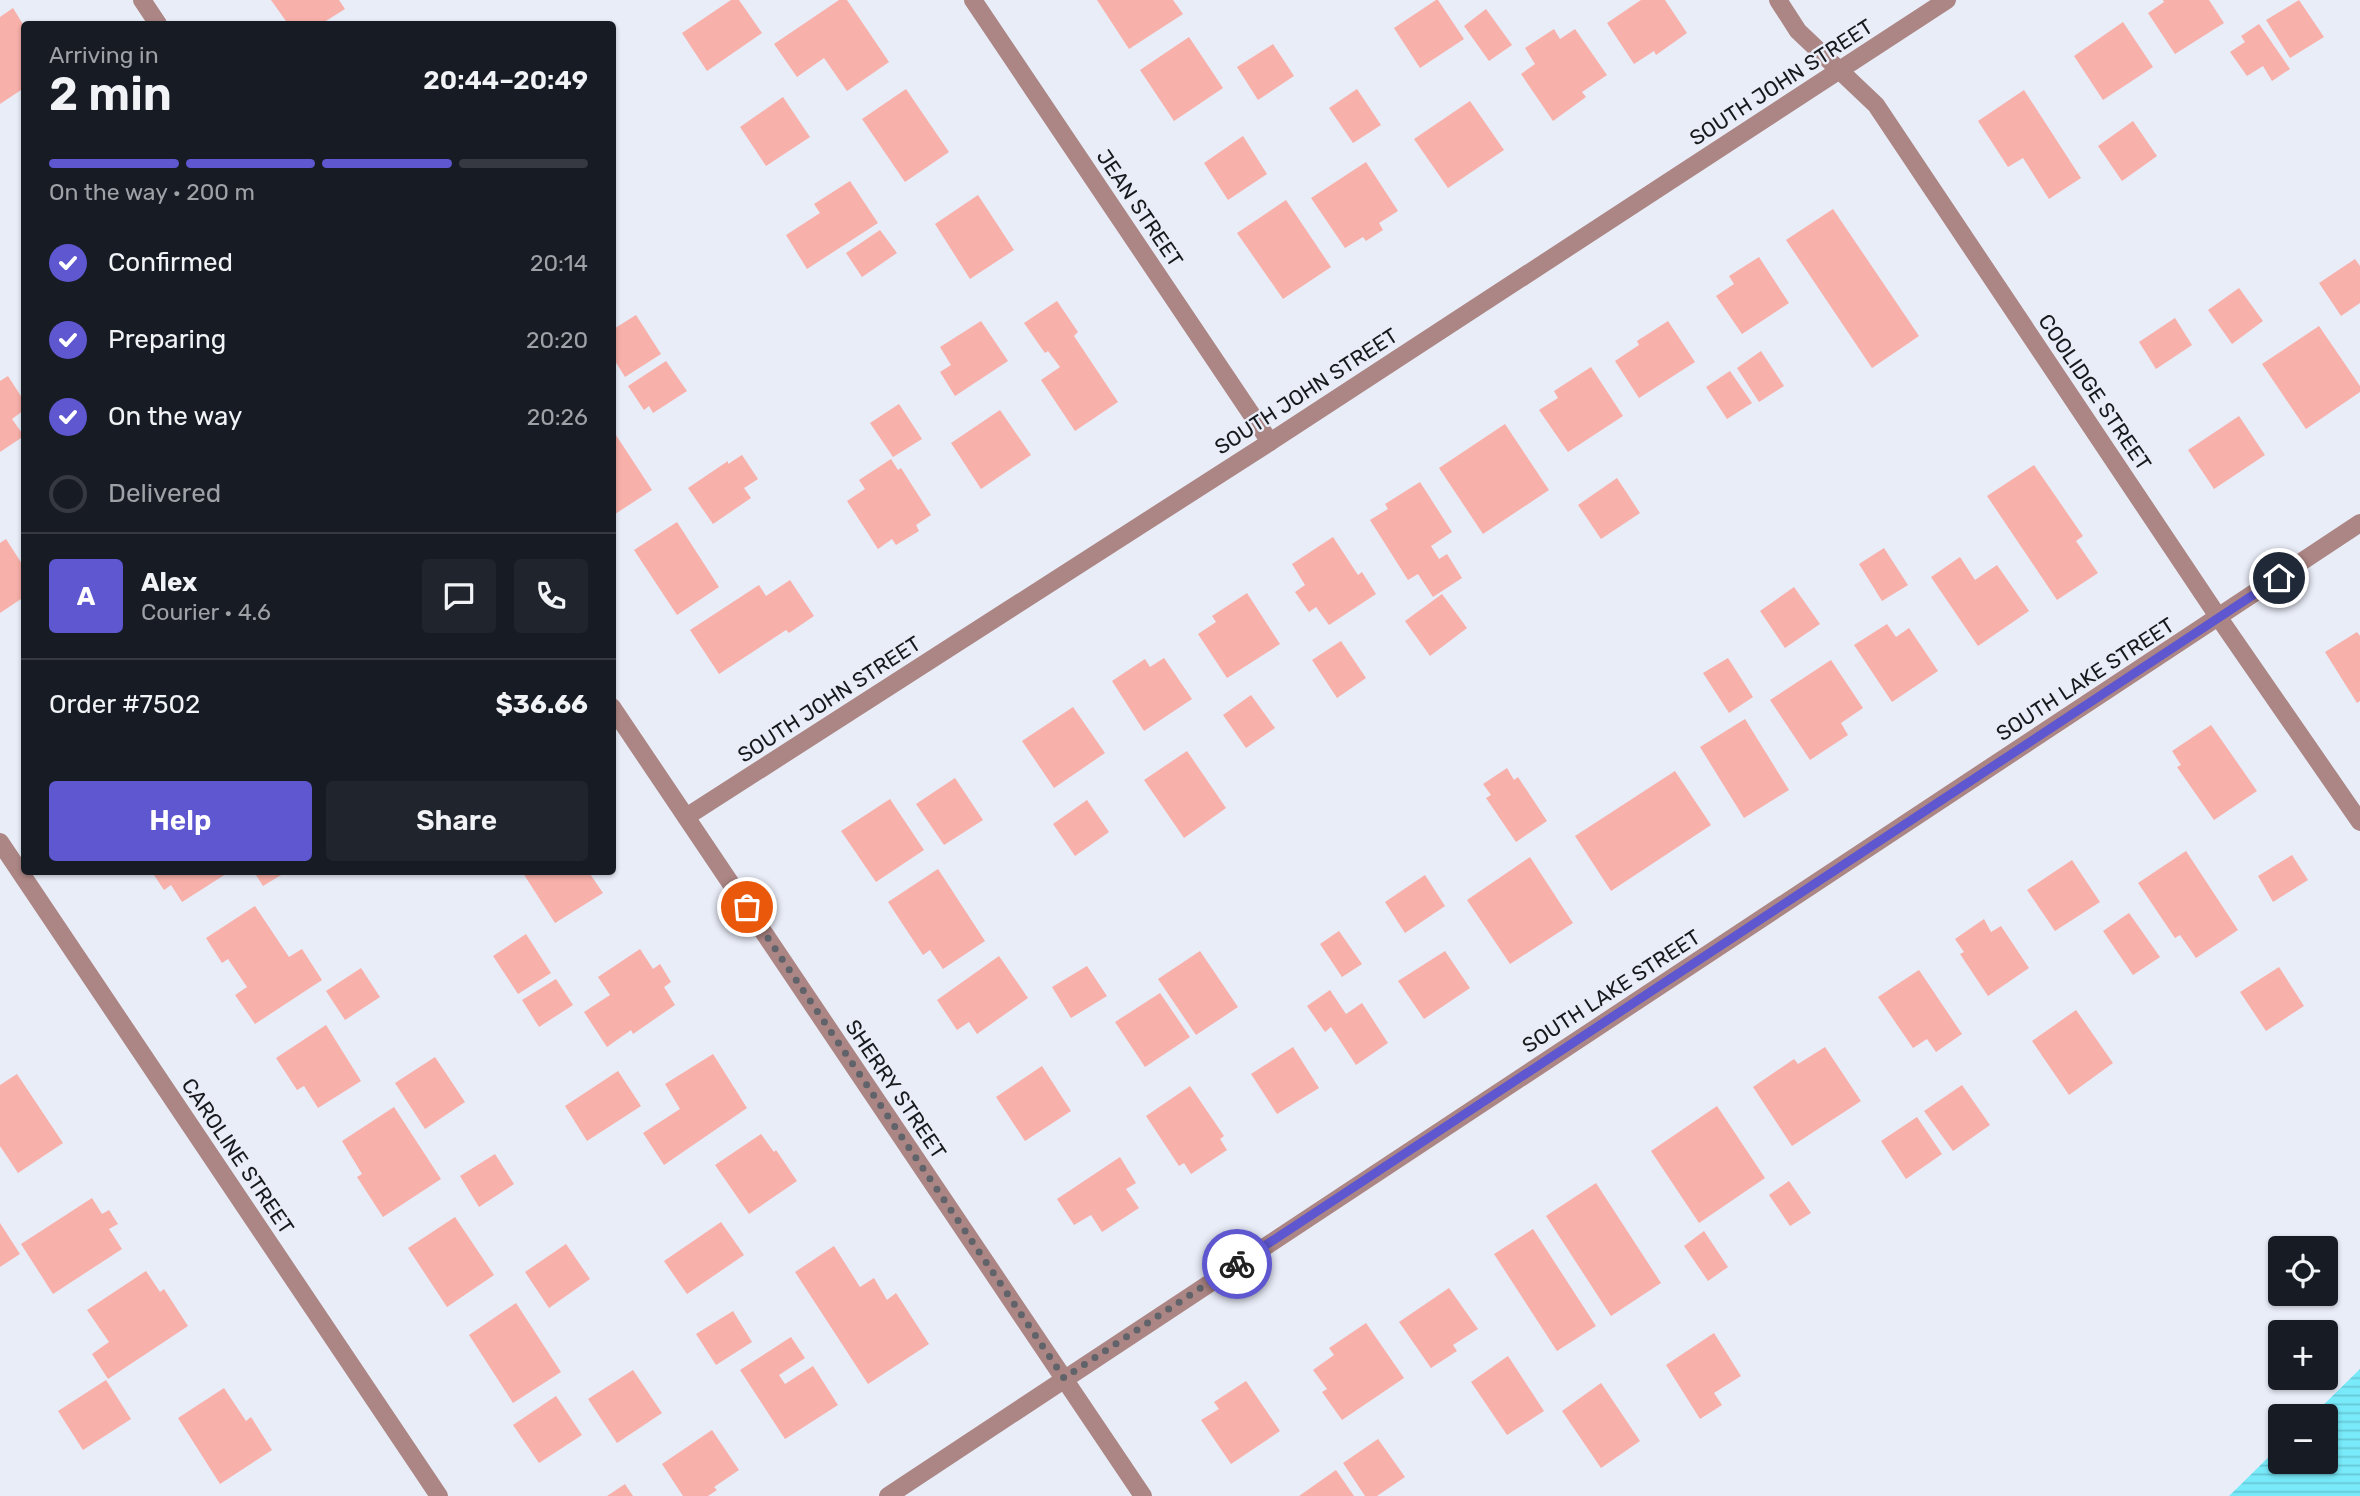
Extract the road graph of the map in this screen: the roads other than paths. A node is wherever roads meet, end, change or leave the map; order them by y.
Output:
1 (142, 0) edge
2 (973, 0) edge
3 (1777, 0) edge
4 (1947, 0) edge
5 (156, 21) edge
6 (1840, 70) junction
7 (1270, 442) junction
8 (2360, 523) edge
9 (2219, 618) junction
10 (616, 712) edge
11 (686, 817) junction
12 (2360, 822) edge
13 (0, 842) edge
14 (21, 873) edge
15 (22, 875) edge
16 (1064, 1378) junction
17 (439, 1496) edge
18 (888, 1496) edge
19 (1143, 1496) edge

1 - 5 street
2 - 7 street, JEAN STREET
3 - 6 street, COOLIDGE STREET
4 - 6 street, SOUTH JOHN STREET
6 - 7 street, SOUTH JOHN STREET
6 - 9 street, COOLIDGE STREET
7 - 11 street, SOUTH JOHN STREET
8 - 9 street, SOUTH LAKE STREET
9 - 12 street, COOLIDGE STREET
9 - 16 street, SOUTH LAKE STREET
10 - 11 street, SHERRY STREET
11 - 16 street, SHERRY STREET
13 - 14 street, CAROLINE STREET
15 - 17 street, CAROLINE STREET
16 - 18 street, SOUTH LAKE STREET
16 - 19 street, SHERRY STREET

